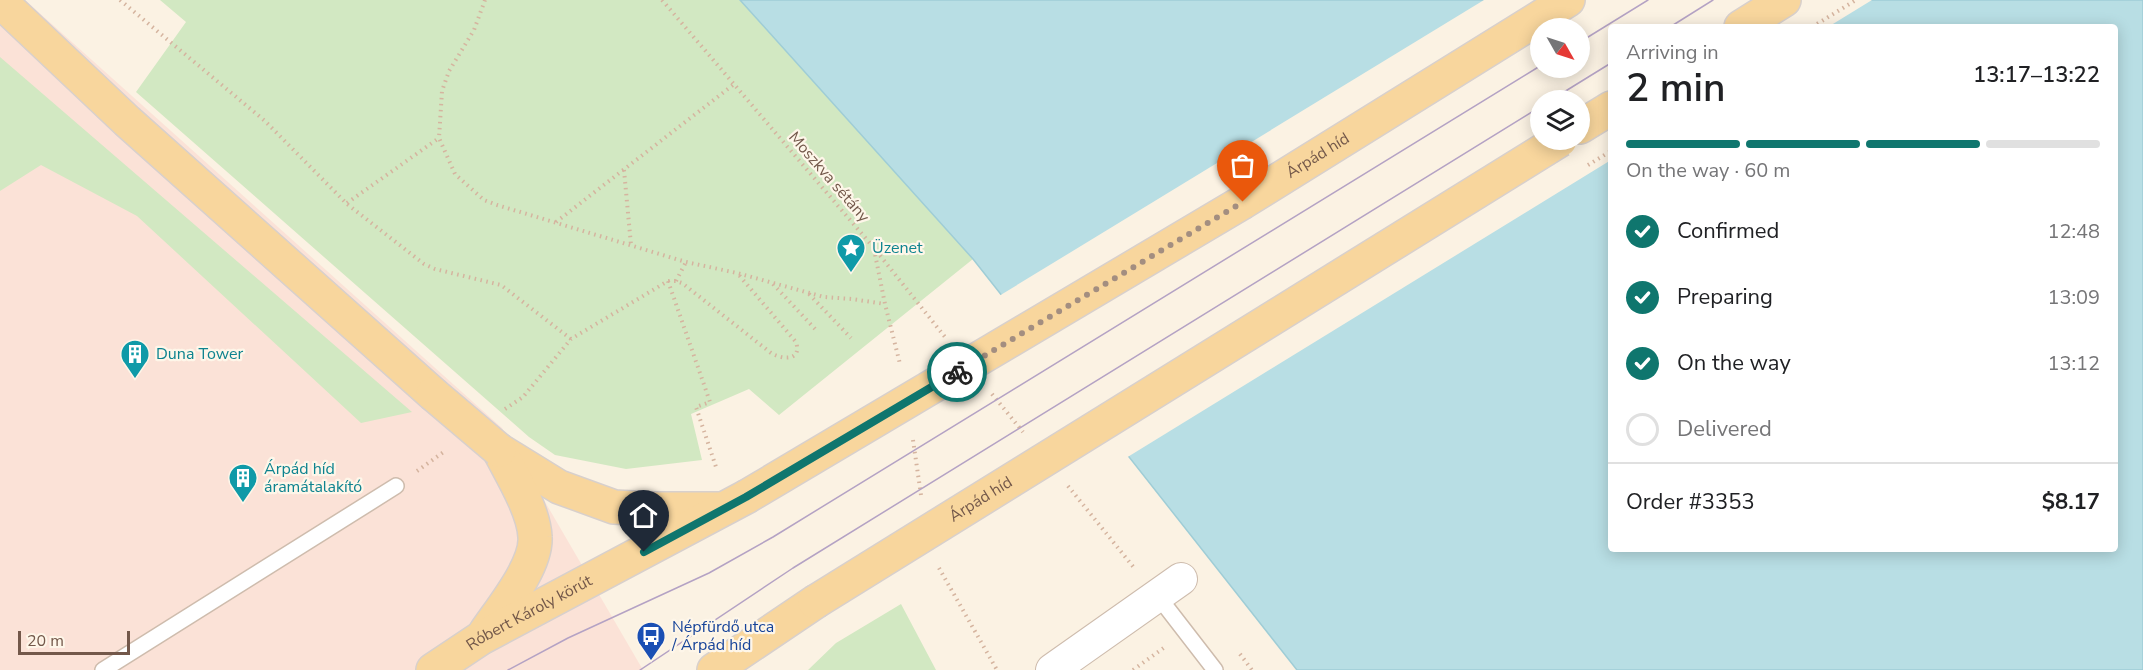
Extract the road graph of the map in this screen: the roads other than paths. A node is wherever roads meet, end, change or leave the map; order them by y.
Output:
1 (1568, 0) edge
2 (1784, 0) edge
3 (0, 1) edge
4 (1746, 24) edge
5 (1608, 110) edge
6 (1590, 121) edge
7 (1544, 150) edge
8 (500, 450) junction
9 (396, 486) road end
10 (735, 503) junction
11 (1169, 587) joint
12 (769, 633) junction
13 (481, 638) junction
14 (103, 670) edge
15 (433, 670) edge
16 (714, 670) edge
17 (748, 670) edge
18 (1052, 670) edge
19 (1215, 670) edge

1 - 10 main road, Árpád híd, bridge
2 - 4 main road
3 - 8 main road, bridge
5 - 6 main road
7 - 12 main road, Árpád híd, bridge
8 - 10 main road
8 - 13 main road
9 - 14 lane
10 - 13 main road, Róbert Károly körút
11 - 18 street
11 - 19 lane
12 - 16 main road
12 - 17 main road
13 - 15 main road, Róbert Károly körút

